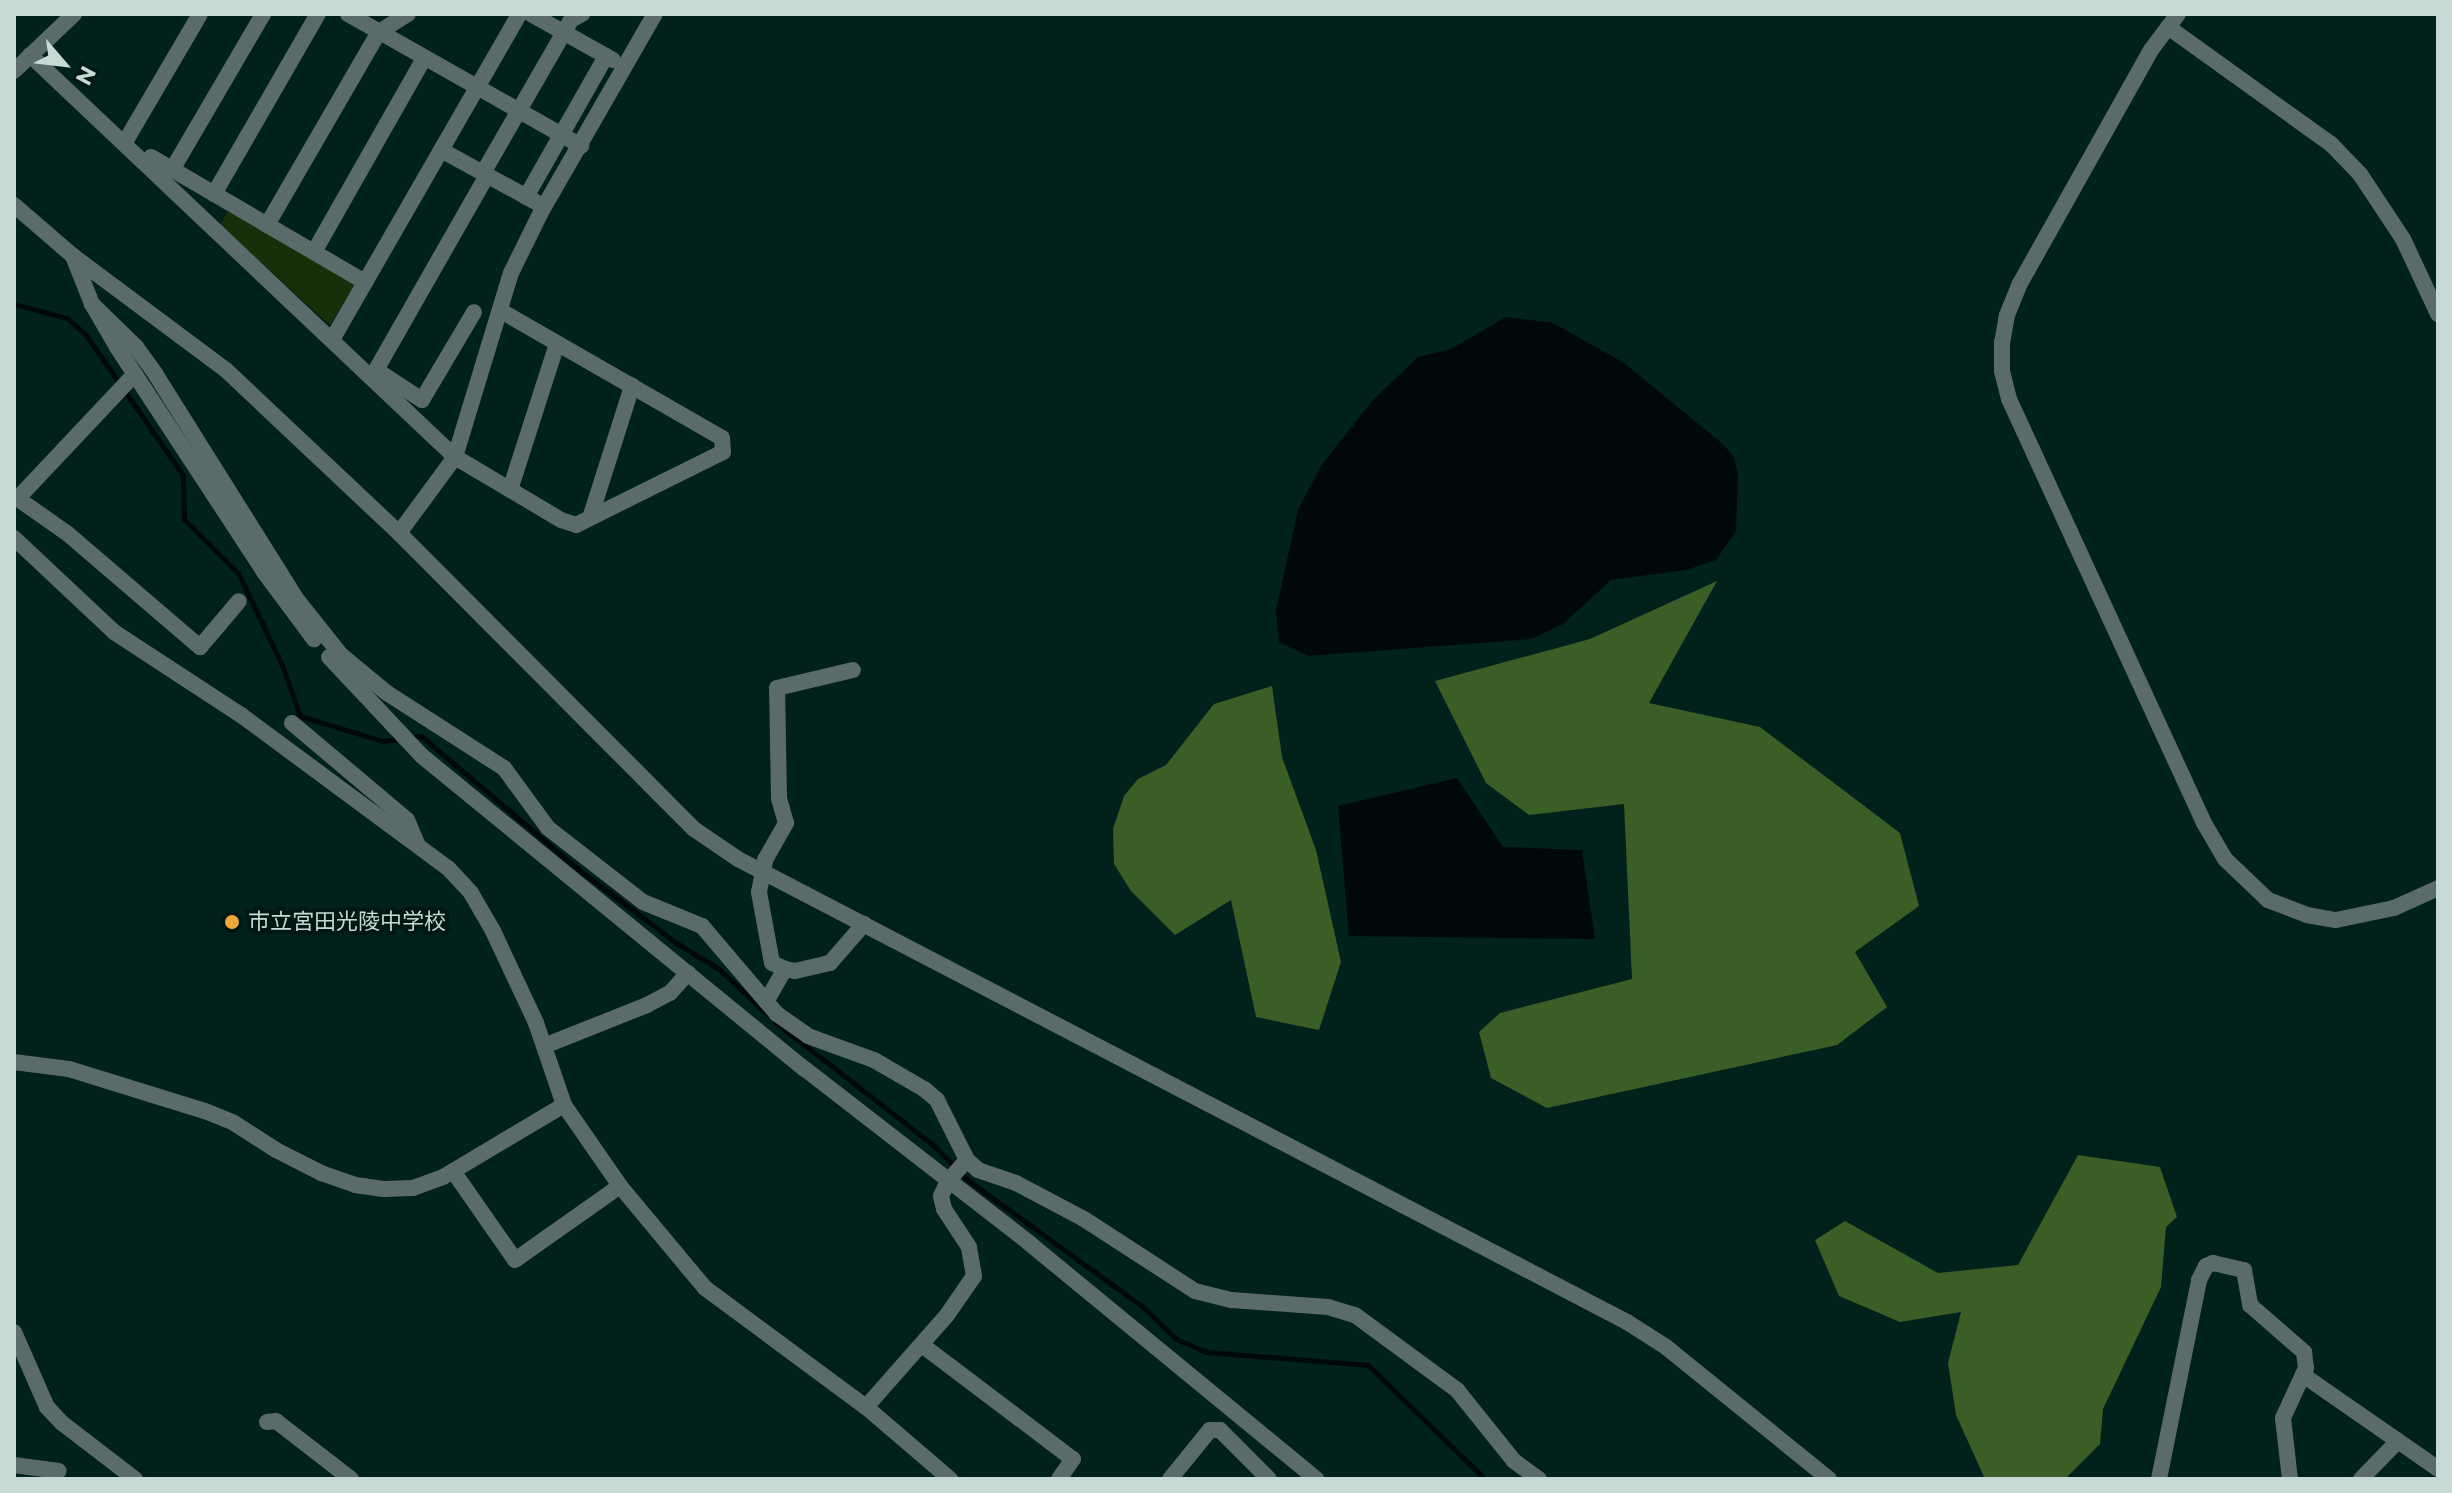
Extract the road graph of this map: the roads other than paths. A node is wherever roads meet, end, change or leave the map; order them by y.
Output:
1 (74, 14) edge
2 (200, 14) edge
3 (263, 14) edge
4 (318, 14) edge
5 (348, 14) edge
6 (408, 14) edge
7 (519, 14) edge
8 (531, 14) edge
9 (582, 14) edge
10 (655, 14) edge
11 (2173, 20) edge
12 (379, 32) junction
13 (564, 32) junction
14 (30, 55) junction
15 (606, 56) junction
16 (424, 58) junction
17 (625, 67) junction
18 (14, 71) edge
19 (477, 88) junction
20 (520, 112) junction
21 (562, 135) junction
22 (125, 142) junction
23 (581, 146) junction
24 (441, 150) junction
25 (172, 170) junction
26 (485, 174) junction
27 (214, 194) junction
28 (526, 197) junction
29 (14, 205) edge
30 (544, 207) junction
31 (267, 225) junction
32 (314, 252) junction
33 (73, 256) junction
34 (365, 282) junction
35 (92, 304) junction
36 (501, 311) junction
37 (474, 312) dead end
38 (2438, 314) edge
39 (333, 338) junction
40 (557, 344) junction
41 (374, 373) junction
42 (135, 374) junction
43 (632, 386) junction
44 (455, 457) junction
45 (510, 490) junction
46 (16, 497) edge
47 (590, 518) junction
48 (399, 533) junction
49 (14, 538) edge
50 (239, 601) dead end
51 (853, 670) dead end
52 (292, 723) dead end
53 (417, 845) junction
54 (763, 872) junction
55 (2438, 888) edge
56 (864, 924) junction
57 (785, 969) junction
58 (688, 973) junction
59 (767, 1000) junction
60 (544, 1046) junction
61 (14, 1062) edge
62 (564, 1105) junction
63 (967, 1160) junction
64 (453, 1171) junction
65 (948, 1181) junction
66 (620, 1186) junction
67 (14, 1332) edge
68 (922, 1345) junction
69 (2303, 1375) junction
70 (866, 1407) junction
71 (267, 1422) dead end
72 (2398, 1441) junction
73 (14, 1465) edge
74 (2438, 1469) edge
75 (59, 1471) dead end
76 (135, 1479) edge
77 (351, 1479) edge
78 (950, 1479) edge
79 (1059, 1479) edge
80 (1170, 1479) edge
81 (1269, 1479) edge
82 (1316, 1479) edge
83 (1539, 1479) edge
84 (1829, 1479) edge
85 (2159, 1479) edge
86 (2290, 1479) edge
87 (2361, 1479) edge

1 - 14 street
2 - 22 street
3 - 25 street
4 - 27 street
5 - 12 street
6 - 12 street
7 - 19 street
8 - 13 street
9 - 13 street
10 - 17 street
11 - 38 street
11 - 55 street
12 - 16 street
12 - 31 street
13 - 15 street
13 - 20 street
14 - 18 street
14 - 22 street
15 - 17 street
15 - 21 street
16 - 19 street
16 - 32 street
17 - 23 street
19 - 20 street
19 - 24 street
20 - 21 street
20 - 26 street
21 - 23 street
21 - 28 street
22 - 25 street
22 - 39 street
23 - 30 street
24 - 26 street
24 - 34 street
25 - 27 street
26 - 28 street
26 - 41 street
27 - 31 street
28 - 30 street
29 - 33 street
30 - 36 street
31 - 32 street
32 - 34 street
33 - 35 street
33 - 48 street
34 - 39 street
35 - 42 street
35 - 59 street
36 - 40 street
36 - 44 street
37 - 41 street
39 - 41 street
40 - 43 street
40 - 45 street
41 - 44 street
42 - 46 street
42 - 58 street
43 - 47 street
43 - 47 street
44 - 45 street
44 - 48 street
45 - 47 street
46 - 50 street
48 - 54 street
49 - 53 street
51 - 54 street
52 - 53 street
53 - 60 street
54 - 56 street
54 - 57 street
56 - 57 street
56 - 84 street
57 - 59 street
58 - 60 street
58 - 65 street
59 - 63 street
60 - 62 street
61 - 64 street
62 - 64 street
62 - 66 street
63 - 65 street
63 - 83 street
64 - 66 street
65 - 68 street
65 - 82 street
66 - 70 street
67 - 76 street
68 - 70 street
68 - 79 street
69 - 72 street
69 - 85 street
69 - 86 street
70 - 78 street
71 - 77 street
72 - 74 street
72 - 87 street
73 - 75 street
80 - 81 street

